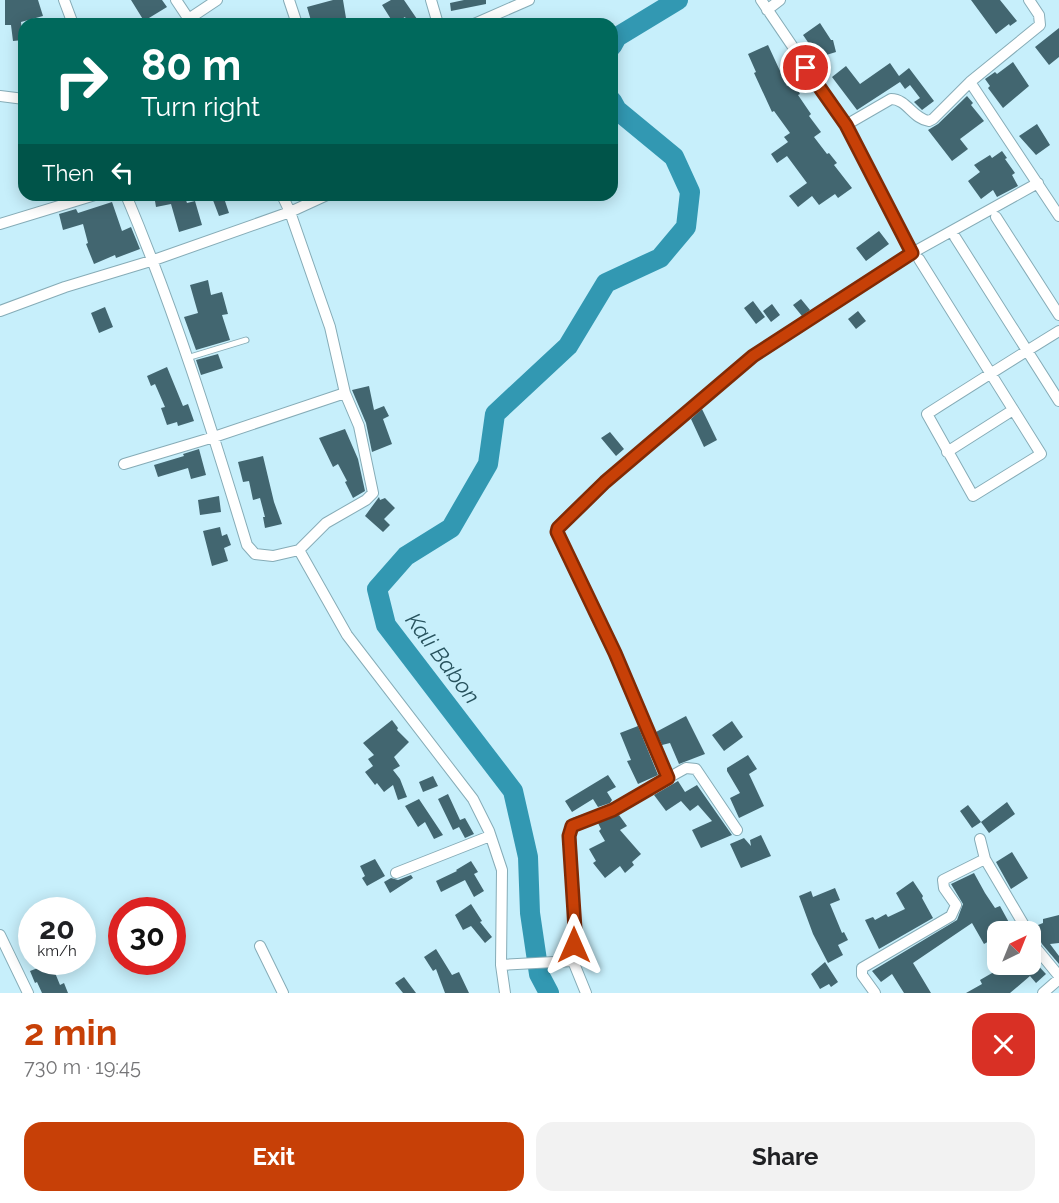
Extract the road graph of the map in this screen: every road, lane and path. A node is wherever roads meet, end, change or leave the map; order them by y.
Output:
1 (64, 0) edge
2 (176, 0) edge
3 (218, 0) edge
4 (289, 0) edge
5 (431, 0) edge
6 (529, 0) edge
7 (761, 0) edge
8 (780, 0) edge
9 (1029, 0) edge
10 (767, 10) junction
11 (71, 18) edge
12 (185, 18) edge
13 (193, 18) edge
14 (295, 18) edge
15 (436, 18) edge
16 (488, 18) edge
17 (970, 82) junction
18 (0, 96) edge
19 (18, 98) edge
20 (846, 125) junction
21 (1038, 183) junction
22 (75, 201) edge
23 (129, 201) edge
24 (285, 201) edge
25 (313, 201) edge
26 (290, 212) junction
27 (1059, 216) edge
28 (996, 218) dead end
29 (0, 224) edge
30 (956, 237) dead end
31 (915, 256) junction
32 (154, 260) junction
33 (0, 311) edge
34 (1059, 315) edge
35 (1059, 331) edge
36 (246, 340) dead end
37 (1028, 351) junction
38 (187, 357) junction
39 (990, 374) junction
40 (345, 393) junction
41 (1059, 401) edge
42 (1014, 410) junction
43 (214, 437) junction
44 (947, 452) junction
45 (124, 464) dead end
46 (299, 550) junction
47 (668, 778) junction
48 (737, 830) dead end
49 (490, 836) junction
50 (980, 839) dead end
51 (985, 859) junction
52 (396, 873) dead end
53 (1022, 921) edge
54 (0, 935) edge
55 (260, 946) dead end
56 (1041, 954) edge
57 (569, 962) junction
58 (506, 965) junction
59 (1059, 977) edge
60 (28, 993) edge
61 (284, 993) edge
62 (505, 993) edge
63 (586, 993) edge
64 (875, 993) edge
65 (1043, 993) edge

1 - 11 street
2 - 12 street
3 - 13 street
4 - 14 street
5 - 15 street
6 - 16 street
7 - 10 street
8 - 10 street
9 - 17 street
10 - 20 street
17 - 20 street
17 - 21 street
18 - 19 street
20 - 31 street
21 - 27 street
21 - 31 street
22 - 29 street
23 - 32 street
24 - 26 street
25 - 26 street
26 - 32 street
26 - 40 street
28 - 34 street
30 - 37 street
31 - 39 street
31 - 47 street
32 - 33 street
32 - 38 street
35 - 37 street
36 - 38 lane
37 - 39 street
37 - 41 street
38 - 43 street
39 - 42 street
39 - 44 street
40 - 43 street
40 - 46 street
42 - 44 street
42 - 44 street
43 - 45 street
43 - 46 street
46 - 49 street
47 - 48 street
47 - 57 street
49 - 52 street
49 - 58 street
50 - 51 street
51 - 53 street
51 - 64 street
54 - 60 street
55 - 61 street
56 - 59 street
57 - 58 street
57 - 63 street
58 - 62 street
59 - 65 street

